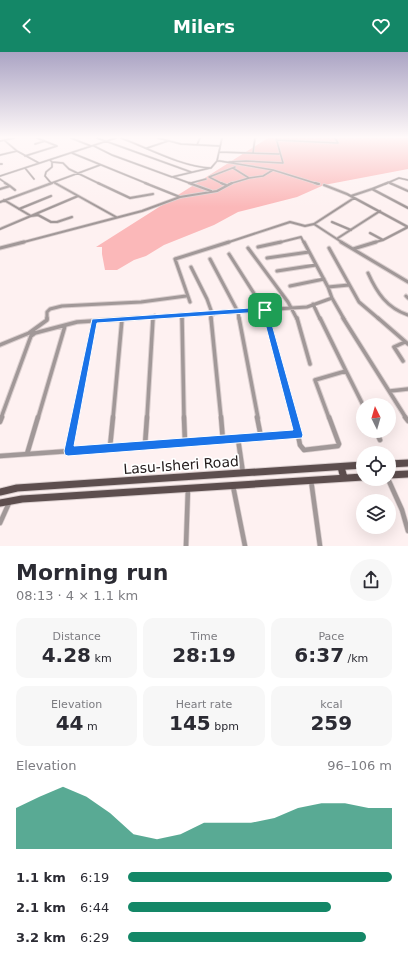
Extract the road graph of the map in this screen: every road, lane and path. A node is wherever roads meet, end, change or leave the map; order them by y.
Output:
1 (35, 161) edge
2 (51, 161) junction
3 (91, 161) edge
4 (129, 161) edge
5 (161, 161) edge
6 (185, 161) edge
7 (217, 161) joint
8 (232, 161) edge
9 (245, 161) edge
10 (269, 161) edge
11 (270, 161) edge
12 (282, 161) edge
13 (39, 163) junction
14 (227, 163) junction
15 (100, 165) junction
16 (241, 166) junction
17 (24, 168) junction
18 (210, 168) junction
19 (233, 168) junction
20 (273, 170) junction
21 (191, 172) junction
22 (78, 173) junction
23 (0, 177) edge
24 (172, 177) junction
25 (249, 178) junction
26 (34, 179) dead end
27 (206, 179) dead end
28 (408, 180) edge
29 (54, 182) junction
30 (388, 182) junction
31 (51, 183) junction
32 (191, 183) junction
33 (319, 184) dead end
34 (226, 185) junction
35 (324, 185) dead end
36 (10, 186) junction
37 (0, 189) edge
38 (372, 189) junction
39 (15, 190) dead end
40 (408, 191) edge
41 (212, 192) junction
42 (153, 194) dead end
43 (51, 196) dead end
44 (78, 196) junction
45 (351, 196) junction
46 (180, 197) junction
47 (354, 198) junction
48 (4, 200) junction
49 (0, 202) edge
50 (19, 208) junction
51 (408, 208) edge
52 (380, 211) junction
53 (31, 216) junction
54 (72, 217) dead end
55 (116, 217) junction
56 (332, 222) dead end
57 (314, 224) junction
58 (408, 227) edge
59 (0, 229) edge
60 (351, 230) junction
61 (370, 233) dead end
62 (338, 238) junction
63 (383, 240) junction
64 (258, 247) dead end
65 (0, 248) edge
66 (248, 248) dead end
67 (329, 248) dead end
68 (353, 249) junction
69 (309, 252) junction
70 (229, 254) dead end
71 (267, 258) dead end
72 (210, 259) dead end
73 (316, 265) junction
74 (191, 267) dead end
75 (277, 271) dead end
76 (368, 273) dead end
77 (324, 279) junction
78 (408, 282) edge
79 (349, 285) junction
80 (290, 286) dead end
81 (328, 287) junction
82 (186, 296) junction
83 (332, 298) junction
84 (190, 302) dead end
85 (313, 304) junction
86 (291, 308) junction
87 (265, 310) junction
88 (238, 312) junction
89 (213, 314) junction
90 (182, 315) junction
91 (408, 315) edge
92 (156, 316) junction
93 (122, 318) junction
94 (94, 321) junction
95 (64, 326) junction
96 (406, 343) edge
97 (0, 346) edge
98 (403, 361) dead end
99 (310, 364) dead end
100 (346, 371) junction
101 (408, 390) edge
102 (390, 391) junction
103 (360, 398) edge
104 (408, 421) edge
105 (0, 422) edge
106 (298, 435) junction
107 (261, 437) junction
108 (238, 439) junction
109 (222, 441) junction
110 (185, 443) junction
111 (145, 445) junction
112 (110, 447) junction
113 (68, 451) junction
114 (28, 454) junction
115 (0, 456) edge
116 (408, 463) edge
117 (396, 464) edge
118 (356, 466) edge
119 (341, 467) junction
120 (243, 474) junction
121 (408, 474) edge
122 (396, 475) edge
123 (356, 477) edge
124 (344, 478) junction
125 (311, 480) junction
126 (110, 482) junction
127 (233, 486) junction
128 (391, 486) edge
129 (188, 488) junction
130 (0, 492) edge
131 (109, 493) junction
132 (10, 501) junction
133 (0, 503) edge
134 (0, 523) edge
135 (408, 531) edge
136 (186, 546) edge
137 (245, 546) edge
138 (320, 546) edge

1 - 13 street
2 - 13 street
2 - 22 street
2 - 31 street
3 - 15 street
4 - 24 street
5 - 21 street
6 - 18 street
7 - 14 street
7 - 18 street
8 - 14 street
9 - 10 street
11 - 12 street
13 - 17 street
14 - 16 street
15 - 22 street
15 - 46 street
16 - 19 street
16 - 20 street
17 - 23 street
17 - 26 street
18 - 21 street
19 - 25 street
19 - 34 street
20 - 25 street
20 - 33 street
21 - 24 street
22 - 29 street
22 - 42 street
23 - 36 street
24 - 32 street
25 - 34 street
27 - 32 street
28 - 30 street
29 - 31 street
29 - 44 street
30 - 38 street
30 - 40 street
31 - 48 street
32 - 41 street
34 - 41 street
35 - 45 street
36 - 37 street
36 - 39 street
38 - 45 street
38 - 51 street
41 - 46 street
43 - 50 street
44 - 53 street
44 - 55 street
45 - 47 street
46 - 55 street
47 - 52 street
47 - 57 street
48 - 49 street
48 - 50 street
50 - 53 street
52 - 58 street
52 - 60 street
53 - 54 street
53 - 59 street
55 - 65 street
56 - 60 street
57 - 62 street
57 - 82 street
58 - 63 street
60 - 62 street
61 - 63 street
62 - 68 street
63 - 68 street
64 - 69 street
66 - 86 street
67 - 79 street
68 - 78 street
69 - 71 street
69 - 73 street
70 - 87 street
72 - 88 street
73 - 75 street
73 - 77 street
74 - 89 street
76 - 91 street
77 - 80 street
77 - 81 street
79 - 81 street
79 - 96 street
81 - 83 street
82 - 84 street
82 - 97 street
83 - 85 street
83 - 102 street
85 - 86 street
85 - 100 street
86 - 87 street
86 - 99 street
87 - 88 street
87 - 106 street
88 - 89 street
88 - 107 street
89 - 90 street
89 - 109 street
90 - 92 street
90 - 110 street
92 - 93 street
92 - 111 street
93 - 94 street
93 - 112 street
94 - 95 street
94 - 113 street
95 - 105 street
95 - 114 street
96 - 98 street
100 - 103 street
100 - 106 street
101 - 102 street
102 - 104 street
106 - 107 street
107 - 108 street
108 - 109 street
108 - 120 street
109 - 110 street
110 - 111 street
111 - 112 street
112 - 113 street
113 - 114 street
114 - 115 street
116 - 117 main road
118 - 119 main road, Lasu-Isheri Road
119 - 120 main road, Lasu-Isheri Road
119 - 124 main road
120 - 126 main road, Lasu-Isheri Road
121 - 122 main road
123 - 124 main road, Lasu-Isheri Road
124 - 125 main road, Lasu-Isheri Road
125 - 127 main road, Lasu-Isheri Road
125 - 138 street
126 - 130 main road, Lasu-Isheri Road
126 - 131 main road
127 - 129 main road, Lasu-Isheri Road
127 - 137 street
128 - 135 street
129 - 131 main road, Lasu-Isheri Road
129 - 136 street
131 - 132 main road, Lasu-Isheri Road
132 - 133 main road, Lasu-Isheri Road
132 - 134 street

